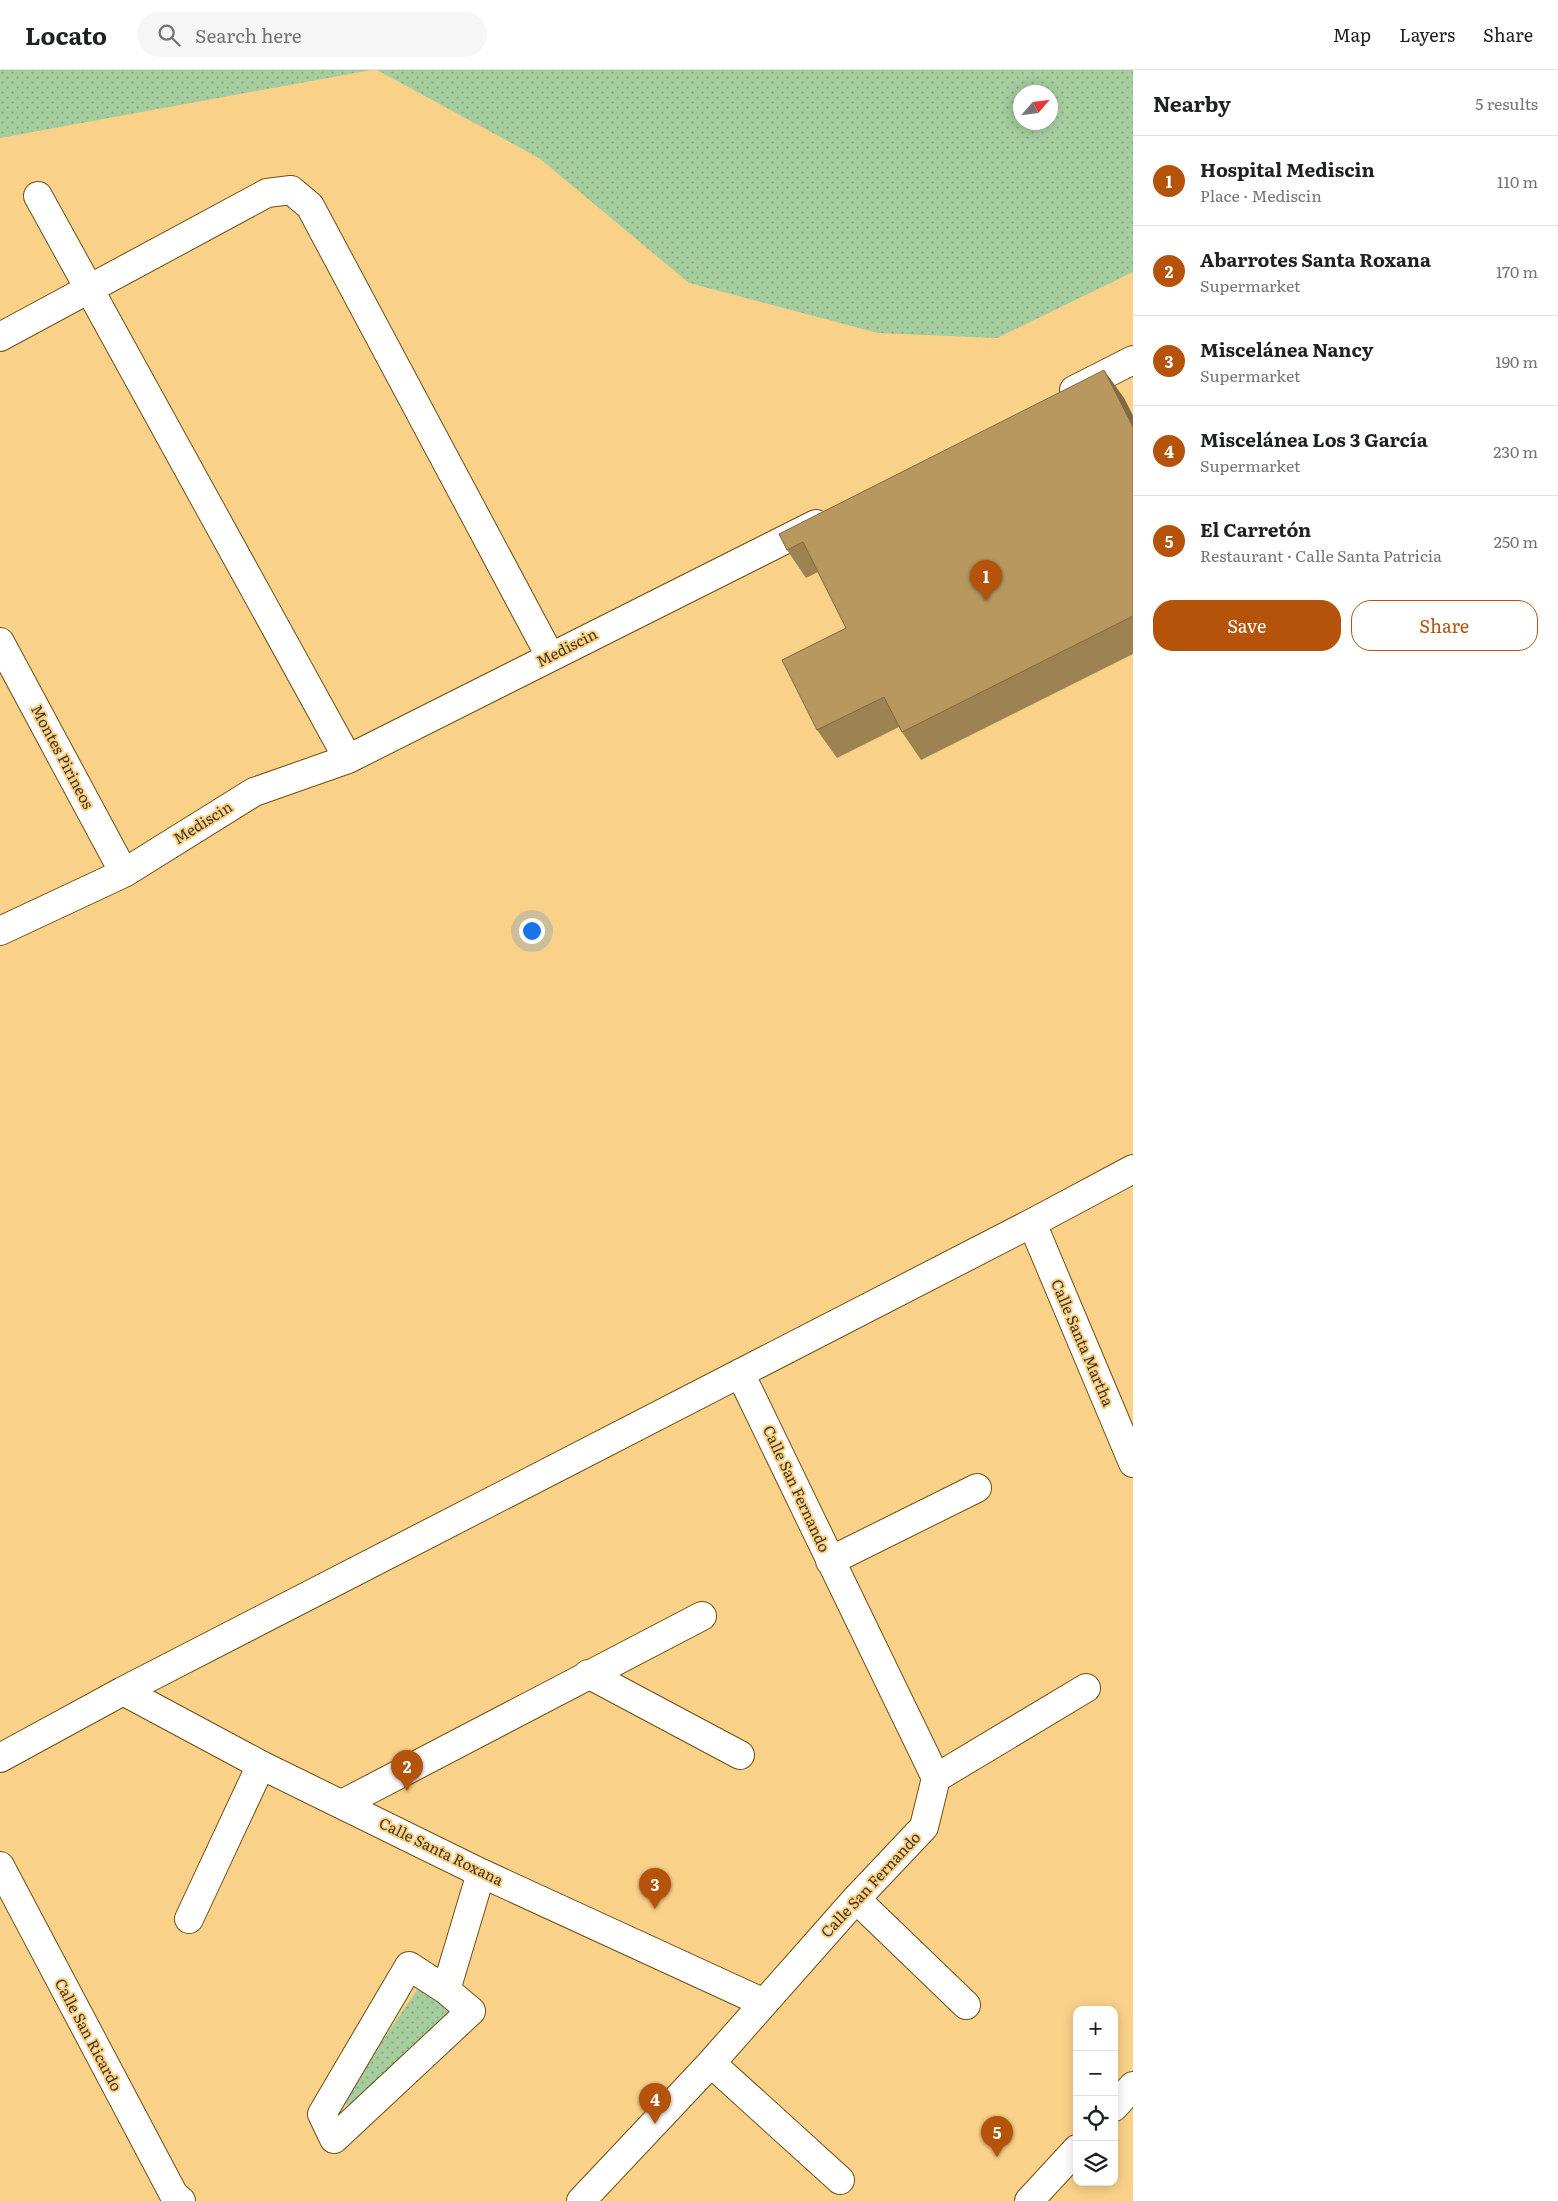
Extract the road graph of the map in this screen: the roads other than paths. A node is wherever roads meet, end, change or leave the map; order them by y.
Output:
1 (38, 196) dead end
2 (89, 290) junction
3 (0, 337) edge
4 (1133, 360) edge
5 (1055, 400) edge
6 (838, 512) edge
7 (0, 642) edge
8 (550, 656) junction
9 (348, 759) junction
10 (124, 873) junction
11 (0, 931) edge
12 (1133, 1169) edge
13 (1032, 1223) junction
14 (740, 1373) junction
15 (1133, 1463) edge
16 (977, 1488) dead end
17 (830, 1561) junction
18 (702, 1616) dead end
19 (588, 1674) junction
20 (1086, 1688) dead end
21 (123, 1692) junction
22 (740, 1755) dead end
23 (0, 1758) edge
24 (261, 1765) junction
25 (936, 1778) junction
26 (342, 1804) junction
27 (0, 1866) edge
28 (481, 1873) junction
29 (856, 1899) junction
30 (189, 1919) dead end
31 (446, 1990) junction
32 (764, 2003) junction
33 (966, 2005) dead end
34 (711, 2063) junction
35 (1133, 2086) edge
36 (1118, 2103) edge
37 (1073, 2154) edge
38 (840, 2180) dead end
39 (1038, 2198) edge
40 (180, 2201) edge
41 (581, 2201) edge

1 - 2 street
2 - 3 street
2 - 8 street
2 - 9 street
4 - 5 street
6 - 8 street, Mediscin
7 - 10 street, Montes Pirineos
8 - 9 street, Mediscin
9 - 10 street, Mediscin
10 - 11 street, Mediscin
12 - 13 street
13 - 14 street
13 - 15 street, Calle Santa Martha
14 - 17 street, Calle San Fernando
14 - 21 street
16 - 17 street
17 - 25 street, Calle San Fernando
18 - 19 street
19 - 22 street
19 - 26 street
20 - 25 street
21 - 23 street
21 - 24 street, Calle Santa Roxana
24 - 26 street, Calle Santa Roxana
24 - 30 street
25 - 29 street, Calle San Fernando
26 - 28 street, Calle Santa Roxana
27 - 40 street, Calle San Ricardo
28 - 31 street
28 - 32 street, Calle Santa Roxana
29 - 32 street, Calle San Fernando
29 - 33 street
31 - 31 street
32 - 34 street, Calle San Fernando
34 - 38 street
34 - 41 street, Calle San Fernando
35 - 36 street
37 - 39 street

